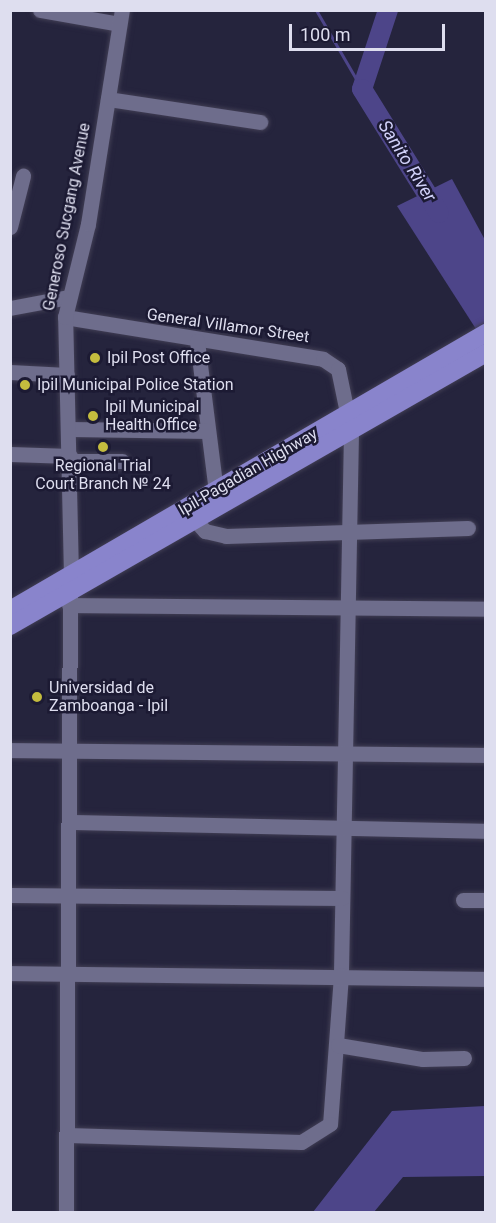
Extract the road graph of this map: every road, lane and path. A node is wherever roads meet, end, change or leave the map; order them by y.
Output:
1 (40, 10) edge
2 (120, 17) edge
3 (108, 99) junction
4 (260, 122) dead end
5 (22, 176) dead end
6 (10, 227) edge
7 (68, 297) junction
8 (10, 308) edge
9 (65, 317) junction
10 (486, 333) edge
11 (197, 341) junction
12 (476, 351) edge
13 (10, 372) edge
14 (67, 375) junction
15 (349, 413) junction
16 (69, 429) junction
17 (208, 431) junction
18 (351, 432) junction
19 (10, 454) edge
20 (70, 459) junction
21 (122, 461) dead end
22 (217, 498) junction
23 (195, 520) junction
24 (468, 528) dead end
25 (348, 531) junction
26 (70, 591) junction
27 (48, 605) junction
28 (14, 606) edge
29 (347, 607) junction
30 (486, 609) edge
31 (10, 626) edge
32 (10, 750) edge
33 (69, 751) junction
34 (343, 753) junction
35 (486, 755) edge
36 (69, 822) junction
37 (342, 829) junction
38 (486, 831) edge
39 (10, 895) edge
40 (68, 896) junction
41 (342, 898) junction
42 (464, 900) dead end
43 (486, 900) edge
44 (10, 973) edge
45 (65, 973) junction
46 (341, 975) junction
47 (486, 979) edge
48 (338, 1045) junction
49 (464, 1058) dead end
50 (67, 1135) junction
51 (66, 1212) edge

1 - 2 street
2 - 3 street, Generoso Sucgang Avenue
3 - 4 street
3 - 7 street, Generoso Sucgang Avenue
5 - 6 street
7 - 8 street
7 - 9 street, Generoso Sucgang Avenue
9 - 11 street, General Villamor Street
9 - 14 street, Generoso Sucgang Avenue
10 - 12 main road, Ipil-Pagadian Highway
11 - 15 street, General Villamor Street
11 - 17 street
12 - 15 main road, Ipil-Pagadian Highway
12 - 18 main road
13 - 14 street
14 - 16 street, Generoso Sucgang Avenue
15 - 18 street, General Villamor Street
15 - 22 main road, Ipil-Pagadian Highway
16 - 17 street
16 - 20 street, Generoso Sucgang Avenue
17 - 22 street
18 - 22 main road
18 - 25 street, General Villamor Street
19 - 20 street
20 - 21 street
20 - 26 street, Generoso Sucgang Avenue
22 - 23 main road
22 - 26 main road, Ipil-Pagadian Highway
23 - 25 street
23 - 26 main road
24 - 25 street
25 - 29 street, General Villamor Street
26 - 27 main road
26 - 28 main road, Ipil-Pagadian Highway
26 - 29 street
26 - 33 street, Generoso Sucgang Avenue
27 - 28 street
27 - 31 main road
29 - 30 street
29 - 34 street, General Villamor Street
32 - 33 street
33 - 34 street
33 - 36 street, Generoso Sucgang Avenue
34 - 35 street
34 - 37 street, General Villamor Street
36 - 37 street
36 - 40 street, Generoso Sucgang Avenue
37 - 38 street
37 - 41 street, General Villamor Street
39 - 40 street
40 - 41 street
40 - 45 street, Generoso Sucgang Avenue
41 - 46 street, General Villamor Street
42 - 43 street
44 - 45 street
45 - 46 street
45 - 50 street, Generoso Sucgang Avenue
46 - 47 street
46 - 48 street, General Villamor Street
48 - 49 street
48 - 50 street, General Villamor Street
50 - 51 street, Generoso Sucgang Avenue

